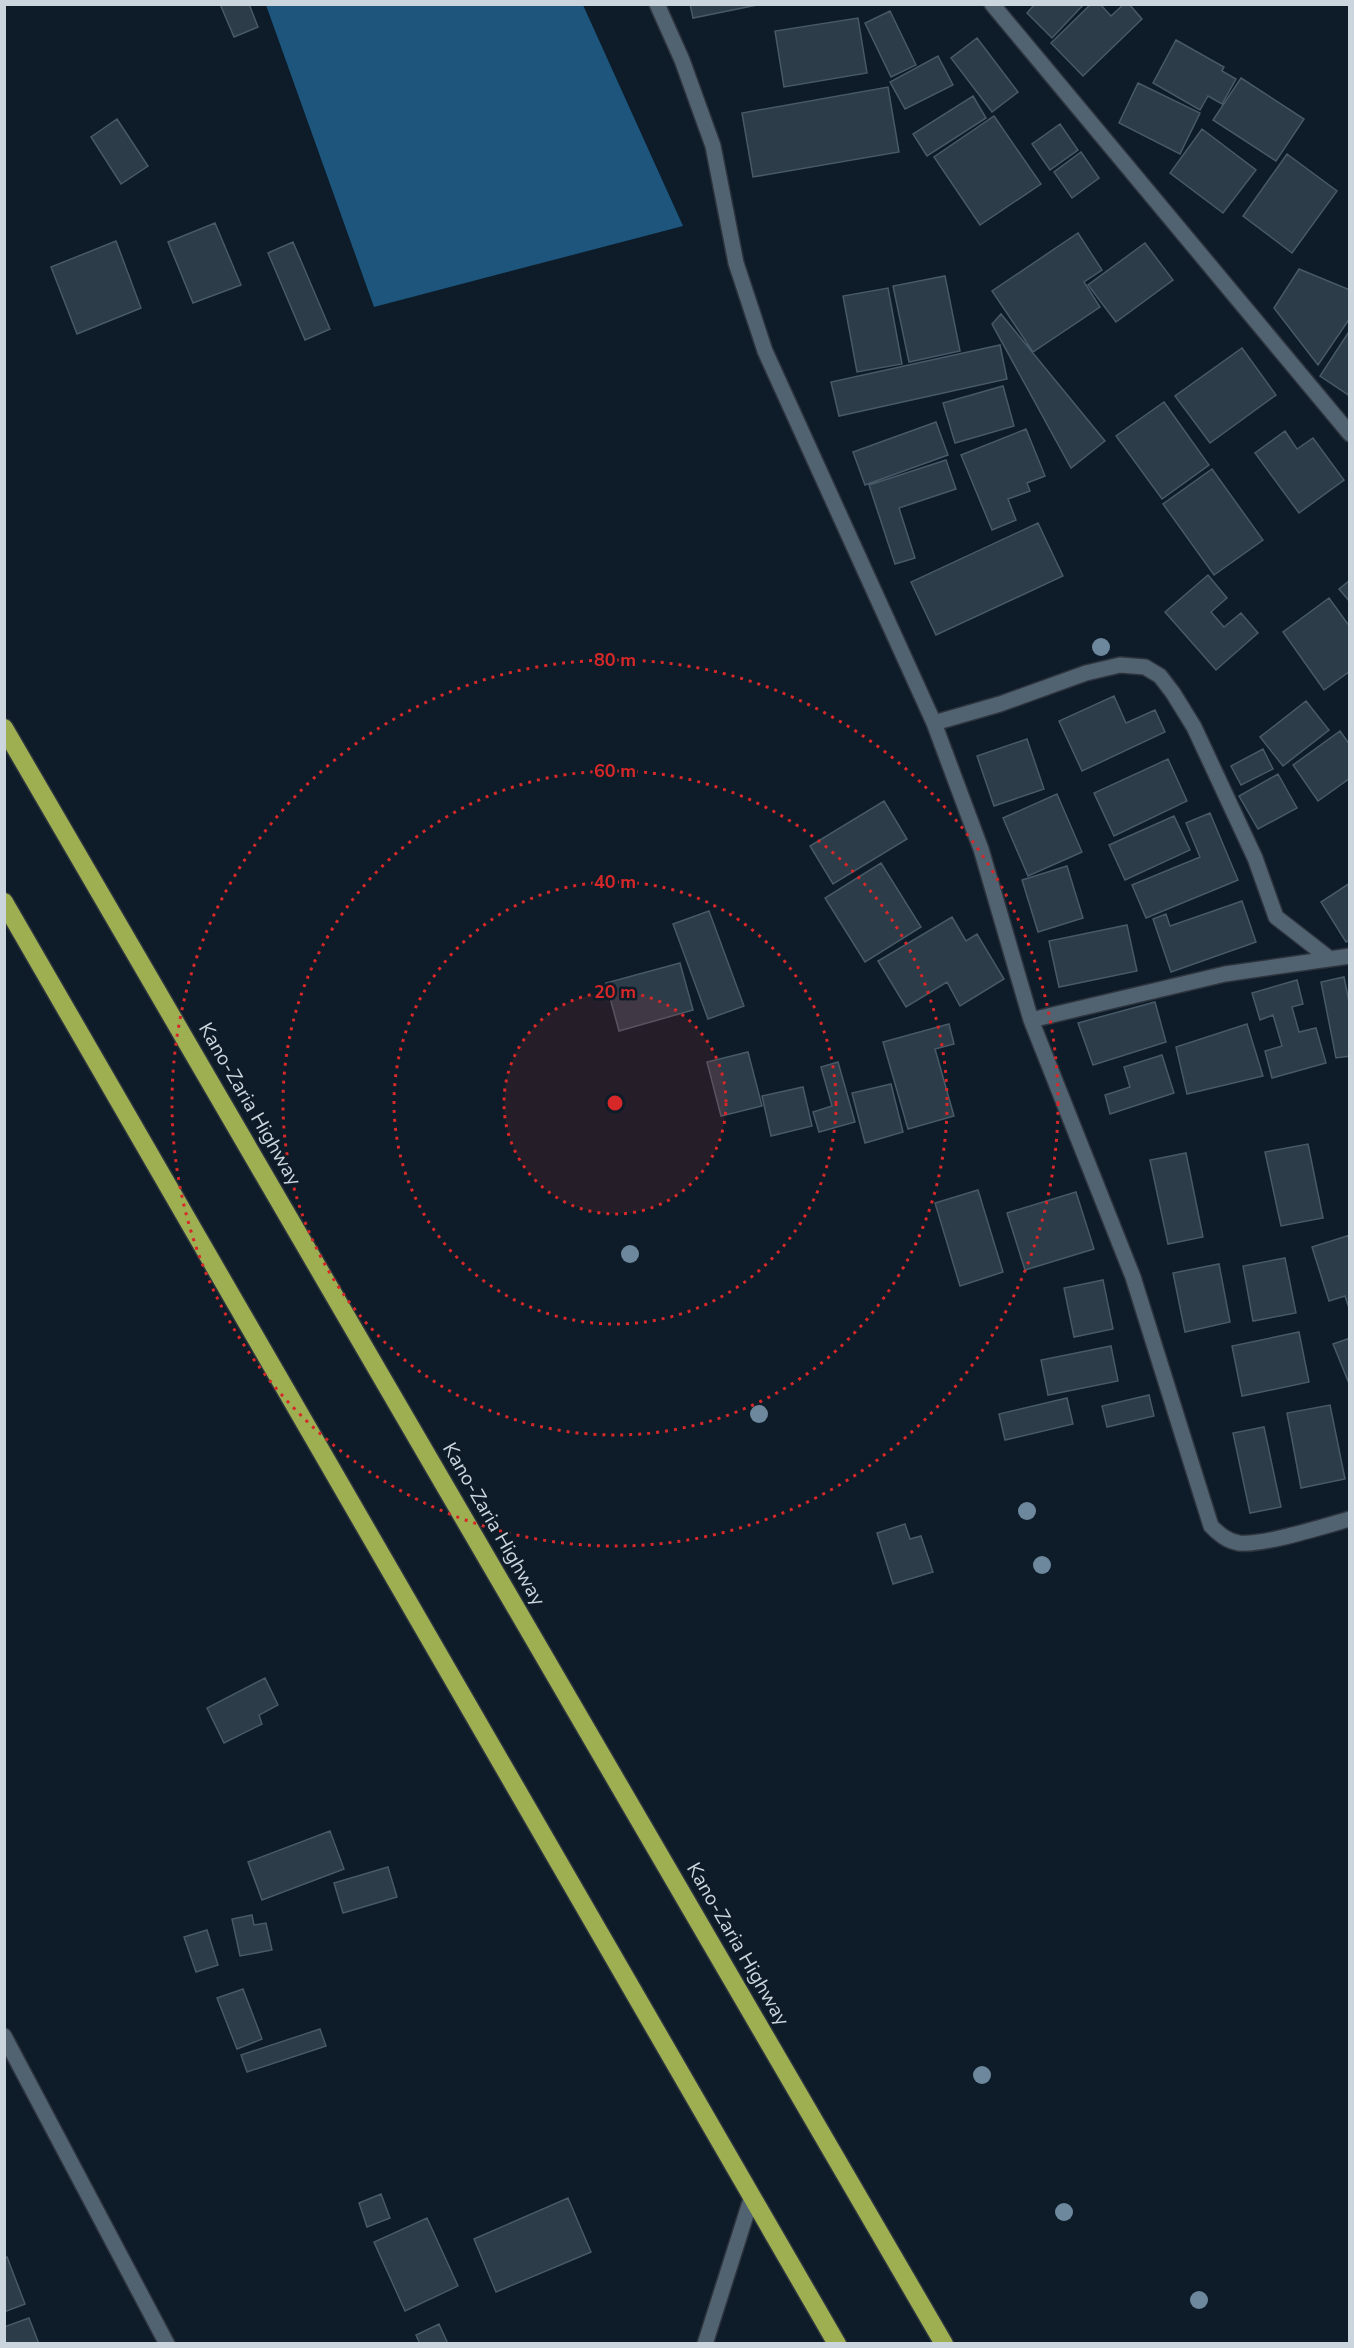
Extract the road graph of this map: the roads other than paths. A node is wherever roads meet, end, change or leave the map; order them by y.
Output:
1 (657, 4) edge
2 (992, 4) edge
3 (1350, 434) edge
4 (934, 723) junction
5 (4, 728) edge
6 (4, 902) edge
7 (1350, 956) edge
8 (1330, 959) junction
9 (1031, 1020) junction
10 (1350, 1519) edge
11 (4, 2036) edge
12 (752, 2196) junction
13 (167, 2343) edge
14 (705, 2343) edge
15 (837, 2343) edge
16 (944, 2343) edge

1 - 4 street
2 - 3 street
4 - 8 street
4 - 9 street
5 - 16 highway, Kano-Zaria Highway
6 - 12 highway
7 - 8 street
8 - 9 street
9 - 10 street
11 - 13 street
12 - 14 street
12 - 15 highway

